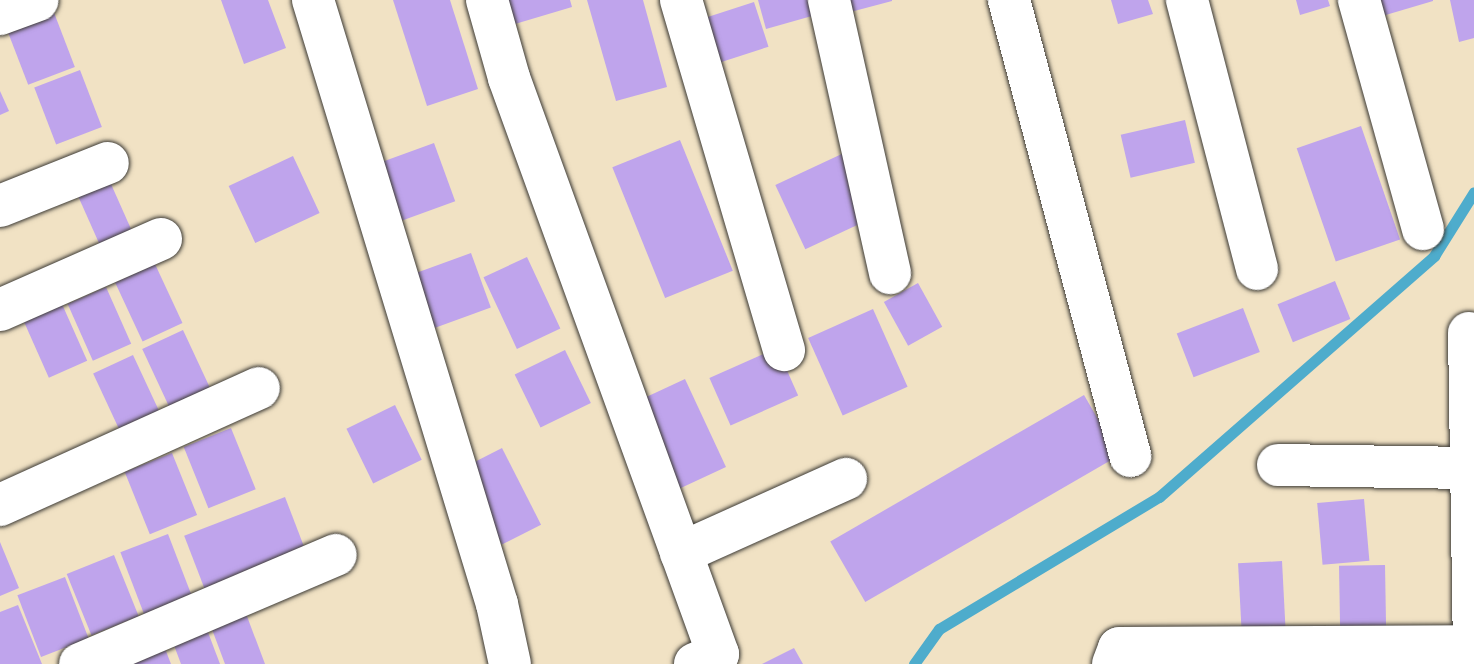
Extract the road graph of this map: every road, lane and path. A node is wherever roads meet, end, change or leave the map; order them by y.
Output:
1 (38, 0) edge
2 (313, 0) edge
3 (487, 0) edge
4 (681, 0) edge
5 (829, 0) edge
6 (1009, 0) edge
7 (1187, 0) edge
8 (1359, 0) edge
9 (0, 14) edge
10 (108, 163) dead end
11 (0, 206) edge
12 (1423, 229) dead end
13 (161, 239) dead end
14 (1257, 269) dead end
15 (890, 273) dead end
16 (0, 310) edge
17 (1469, 333) dead end
18 (784, 350) dead end
19 (259, 388) dead end
20 (1130, 456) dead end
21 (1278, 465) dead end
22 (1470, 468) junction
23 (846, 479) dead end
24 (0, 505) edge
25 (681, 553) junction
26 (336, 555) dead end
27 (1473, 655) edge
28 (80, 664) edge
29 (510, 664) edge
30 (695, 664) edge
31 (1113, 664) edge

1 - 9 street
2 - 29 street
3 - 25 street
4 - 18 street
5 - 15 street
6 - 20 street
7 - 14 street
8 - 12 street
10 - 11 street
13 - 16 street
17 - 22 street
19 - 24 street
21 - 22 street
22 - 27 street
23 - 25 street
25 - 30 street
26 - 28 street
27 - 31 street

